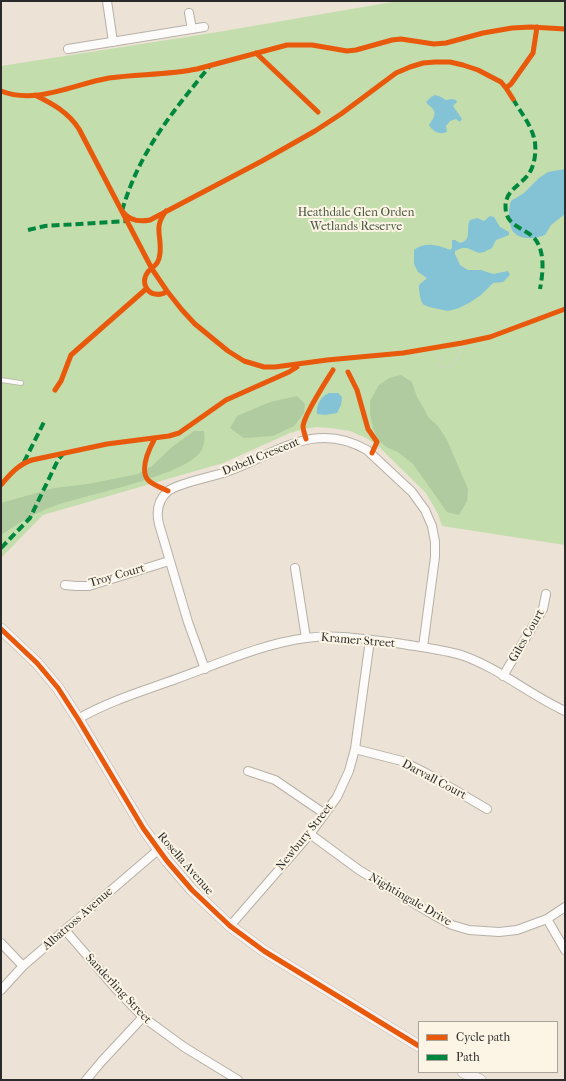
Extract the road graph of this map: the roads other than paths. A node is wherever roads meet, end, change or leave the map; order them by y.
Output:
1 (107, 1) edge
2 (189, 13) dead end
3 (204, 27) dead end
4 (192, 29) junction
5 (113, 42) junction
6 (68, 49) dead end
7 (1, 380) edge
8 (21, 383) dead end
9 (169, 561) junction
10 (295, 568) dead end
11 (65, 585) dead end
12 (546, 594) dead end
13 (1, 629) edge
14 (306, 638) junction
15 (370, 640) junction
16 (423, 647) junction
17 (205, 668) junction
18 (503, 676) junction
19 (565, 711) edge
20 (78, 719) junction
21 (355, 749) junction
22 (248, 772) dead end
23 (487, 809) dead end
24 (325, 814) junction
25 (310, 834) junction
26 (158, 850) junction
27 (565, 907) edge
28 (547, 919) junction
29 (230, 926) junction
30 (65, 930) junction
31 (1, 943) edge
32 (565, 950) edge
33 (24, 966) junction
34 (1, 990) edge
35 (143, 1017) junction
36 (418, 1045) edge
37 (465, 1073) edge
38 (233, 1079) edge
39 (86, 1080) edge
40 (480, 1080) edge

1 - 5 street
2 - 4 street
3 - 4 street
4 - 5 street
5 - 6 street
7 - 8 lane
9 - 11 street, Troy Court
9 - 16 street, Dobell Crescent
9 - 17 street, Dobell Crescent
10 - 14 street
12 - 18 street, Giles Court
13 - 20 street, Rosella Avenue
14 - 15 street, Kramer Street
14 - 17 street, Kramer Street
15 - 16 street, Kramer Street
15 - 21 street, Newbury Street
16 - 18 street, Kramer Street
17 - 20 street, Kramer Street
18 - 19 street, Kramer Street
20 - 26 street, Rosella Avenue
21 - 23 street, Darvall Court
21 - 24 street, Newbury Street
22 - 24 street
24 - 25 street, Newbury Street
25 - 28 street, Nightingale Drive
25 - 29 street, Newbury Street
26 - 29 street, Rosella Avenue
26 - 30 street, Albatross Avenue
27 - 28 street, Nightingale Drive
28 - 32 street
29 - 36 street, Rosella Avenue
30 - 33 street, Albatross Avenue
30 - 35 street, Sanderling Street
31 - 33 street
33 - 34 street, Albatross Avenue
35 - 38 street, Sanderling Street
35 - 39 street
37 - 40 street

